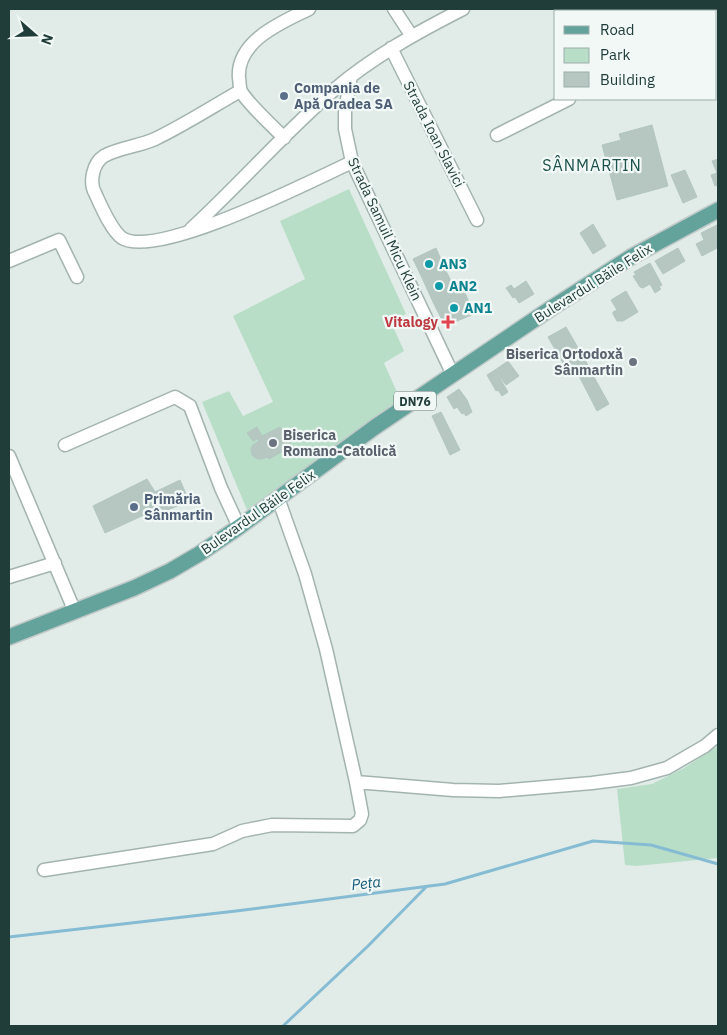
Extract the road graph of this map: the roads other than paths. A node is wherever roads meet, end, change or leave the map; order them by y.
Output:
1 (309, 9) edge
2 (394, 9) edge
3 (463, 9) edge
4 (410, 36) junction
5 (391, 48) junction
6 (351, 76) junction
7 (240, 91) junction
8 (567, 100) edge
9 (497, 135) dead end
10 (284, 138) junction
11 (352, 162) junction
12 (718, 210) edge
13 (477, 220) dead end
14 (188, 232) junction
15 (9, 261) edge
16 (77, 277) dead end
17 (453, 376) junction
18 (65, 445) dead end
19 (9, 456) edge
20 (278, 498) junction
21 (239, 527) junction
22 (55, 564) junction
23 (9, 577) edge
24 (75, 612) junction
25 (9, 637) edge
26 (718, 734) edge
27 (356, 782) junction
28 (44, 870) dead end

1 - 7 street
2 - 4 street
3 - 4 street
4 - 5 street
5 - 6 street
5 - 13 street, Strada Ioan Slavici
6 - 10 street
6 - 11 street, Strada Samuil Micu Klein
7 - 10 street
7 - 14 street
8 - 9 street
10 - 14 street
11 - 14 street
11 - 17 street, Strada Samuil Micu Klein
12 - 17 main road, Bulevardul Băile Felix / DN76
15 - 16 street
17 - 20 main road, Bulevardul Băile Felix / DN76
18 - 21 street
19 - 22 street
20 - 21 main road, Bulevardul Băile Felix / DN76
20 - 27 street
21 - 24 main road, Bulevardul Băile Felix / DN76
22 - 23 street
22 - 24 street
24 - 25 main road, Bulevardul Băile Felix / DN76
26 - 27 street
27 - 28 street

